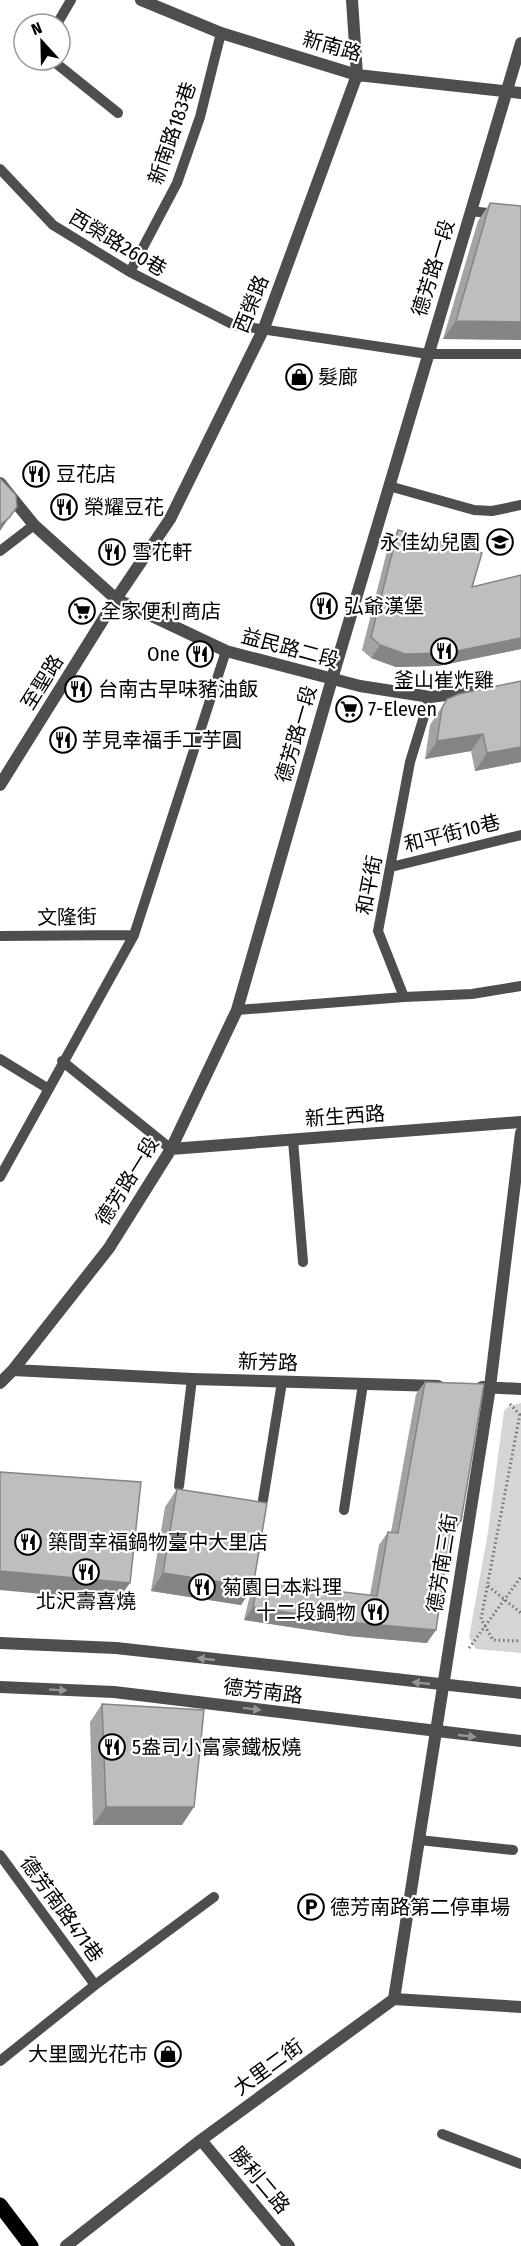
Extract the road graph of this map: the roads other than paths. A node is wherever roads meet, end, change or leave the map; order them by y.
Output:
1 (141, 0) edge
2 (352, 0) edge
3 (221, 33) junction
4 (521, 43) edge
5 (67, 72) edge
6 (357, 75) junction
7 (507, 91) junction
8 (521, 93) edge
9 (118, 113) dead end
10 (0, 169) edge
11 (471, 211) junction
12 (521, 217) edge
13 (130, 272) junction
14 (264, 328) junction
15 (428, 354) junction
16 (521, 354) edge
17 (0, 483) edge
18 (389, 486) junction
19 (521, 505) edge
20 (34, 525) junction
21 (0, 550) edge
22 (116, 599) junction
23 (226, 651) junction
24 (332, 679) junction
25 (493, 689) edge
26 (430, 697) junction
27 (0, 785) edge
28 (521, 835) edge
29 (391, 867) junction
30 (134, 935) junction
31 (0, 936) edge
32 (521, 986) edge
33 (404, 997) junction
34 (237, 1011) junction
35 (0, 1059) edge
36 (62, 1061) junction
37 (47, 1088) junction
38 (521, 1122) edge
39 (521, 1133) edge
40 (293, 1140) junction
41 (171, 1149) junction
42 (0, 1177) edge
43 (303, 1262) dead end
44 (14, 1370) junction
45 (192, 1379) junction
46 (282, 1382) junction
47 (0, 1383) edge
48 (363, 1384) junction
49 (490, 1387) junction
50 (521, 1389) edge
51 (179, 1486) dead end
52 (263, 1500) edge
53 (344, 1510) dead end
54 (0, 1643) edge
55 (443, 1685) junction
56 (0, 1687) edge
57 (521, 1693) edge
58 (435, 1733) junction
59 (521, 1741) edge
60 (419, 1840) junction
61 (513, 1850) dead end
62 (0, 1855) edge
63 (214, 1897) dead end
64 (95, 1985) junction
65 (393, 1999) junction
66 (521, 2007) edge
67 (0, 2061) edge
68 (442, 2134) dead end
69 (201, 2140) junction
70 (521, 2164) edge
71 (0, 2205) edge
72 (31, 2246) edge
73 (66, 2246) edge
74 (289, 2246) edge

1 - 3 street, 新南路
2 - 6 street, 西榮路
3 - 6 street, 新南路
3 - 13 lane, 新南路183巷
4 - 7 street, 德芳路一段
5 - 9 lane
6 - 7 street, 新南路
6 - 14 street, 西榮路
7 - 8 street, 新南路
7 - 11 street, 德芳路一段
10 - 13 lane, 西榮路260巷
11 - 12 lane
11 - 15 street, 德芳路一段
13 - 14 lane, 西榮路260巷
14 - 15 lane
14 - 22 street, 西榮路
15 - 16 lane
15 - 18 street, 德芳路一段
17 - 20 street, 益民路二段
18 - 19 lane
18 - 24 street, 德芳路一段
20 - 21 lane
20 - 22 street, 益民路二段
22 - 23 street, 益民路二段
22 - 27 street, 至聖路
23 - 24 street, 益民路二段
23 - 30 lane
24 - 26 street, 益民路二段
24 - 34 street, 德芳路一段
25 - 26 street, 益民路二段
26 - 29 lane, 和平街
28 - 29 lane, 和平街10巷
29 - 33 lane, 和平街
30 - 31 lane, 文隆街
30 - 36 lane
32 - 33 lane
33 - 34 lane
34 - 41 street, 德芳路一段
35 - 37 lane
36 - 37 lane
36 - 41 lane
37 - 42 lane
38 - 40 street, 新生西路
39 - 49 street, 德芳南三街
40 - 41 street, 新生西路
40 - 43 lane
41 - 44 street, 德芳路一段
44 - 45 street, 新芳路
44 - 47 street, 德芳路一段
45 - 46 street, 新芳路
45 - 51 lane
46 - 48 street, 新芳路
46 - 52 lane
48 - 49 street, 新芳路
48 - 53 lane
49 - 50 street, 新芳路
49 - 55 street, 德芳南三街
55 -> 54 street, 德芳南路
55 - 57 street, 德芳南路
55 - 58 street, 德芳南三街
56 -> 58 street, 德芳南路
58 -> 59 street, 德芳南路
58 - 60 street, 德芳南三街
60 - 61 lane
60 - 65 street, 德芳南三街
62 - 64 lane, 德芳南路471巷
63 - 64 lane, 德芳南路471巷
64 - 67 lane, 德芳南路471巷
65 - 66 street
65 - 69 street, 大里二街
68 - 70 lane
69 - 73 street, 大里二街
69 - 74 street, 勝利二路
71 - 72 main road

